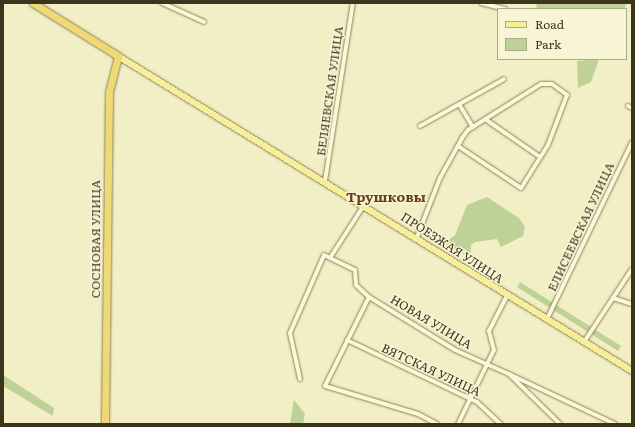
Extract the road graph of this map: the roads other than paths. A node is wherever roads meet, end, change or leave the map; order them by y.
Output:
1 (32, 3) edge
2 (162, 3) edge
3 (353, 3) edge
4 (481, 3) edge
5 (501, 8) edge
6 (204, 22) dead end
7 (118, 56) junction
8 (504, 79) dead end
9 (459, 104) junction
10 (485, 119) junction
11 (420, 126) dead end
12 (473, 127) junction
13 (632, 142) edge
14 (458, 146) junction
15 (540, 157) junction
16 (325, 181) junction
17 (364, 205) junction
18 (417, 237) junction
19 (330, 258) junction
20 (632, 269) edge
21 (507, 296) junction
22 (369, 297) junction
23 (613, 298) junction
24 (632, 304) edge
25 (547, 320) junction
26 (347, 340) junction
27 (584, 342) junction
28 (487, 365) junction
29 (632, 371) edge
30 (509, 374) junction
31 (300, 379) dead end
32 (470, 398) junction
33 (105, 424) edge
34 (437, 424) edge
35 (458, 424) edge
36 (501, 424) edge
37 (560, 424) edge
38 (615, 424) edge

1 - 7 highway
2 - 6 street
3 - 16 street, БЕЛЯЕВСКАЯ УЛИЦА
4 - 5 street
7 - 16 main road, ПРОЕЗЖАЯ УЛИЦА
7 - 33 highway, СОСНОВАЯ УЛИЦА
8 - 9 street
9 - 11 street
9 - 12 street
10 - 12 street
10 - 15 street
10 - 15 street
12 - 14 street
13 - 25 street, ЕЛИСЕЕВСКАЯ УЛИЦА
14 - 15 street
14 - 18 street
16 - 17 main road, ПРОЕЗЖАЯ УЛИЦА
17 - 18 main road, ПРОЕЗЖАЯ УЛИЦА
17 - 19 street
18 - 21 main road, ПРОЕЗЖАЯ УЛИЦА
19 - 22 street, НОВАЯ УЛИЦА
19 - 31 street
20 - 23 street
21 - 25 main road, ПРОЕЗЖАЯ УЛИЦА
21 - 28 street
22 - 26 street
22 - 28 street, НОВАЯ УЛИЦА
23 - 24 street
23 - 27 street
25 - 27 main road, ПРОЕЗЖАЯ УЛИЦА
26 - 32 street, ВЯТСКАЯ УЛИЦА
26 - 34 street
27 - 29 main road, ПРОЕЗЖАЯ УЛИЦА
28 - 30 street, НОВАЯ УЛИЦА
28 - 32 street
30 - 37 street, НОВАЯ УЛИЦА
30 - 38 street
32 - 35 street
32 - 36 street, ВЯТСКАЯ УЛИЦА

